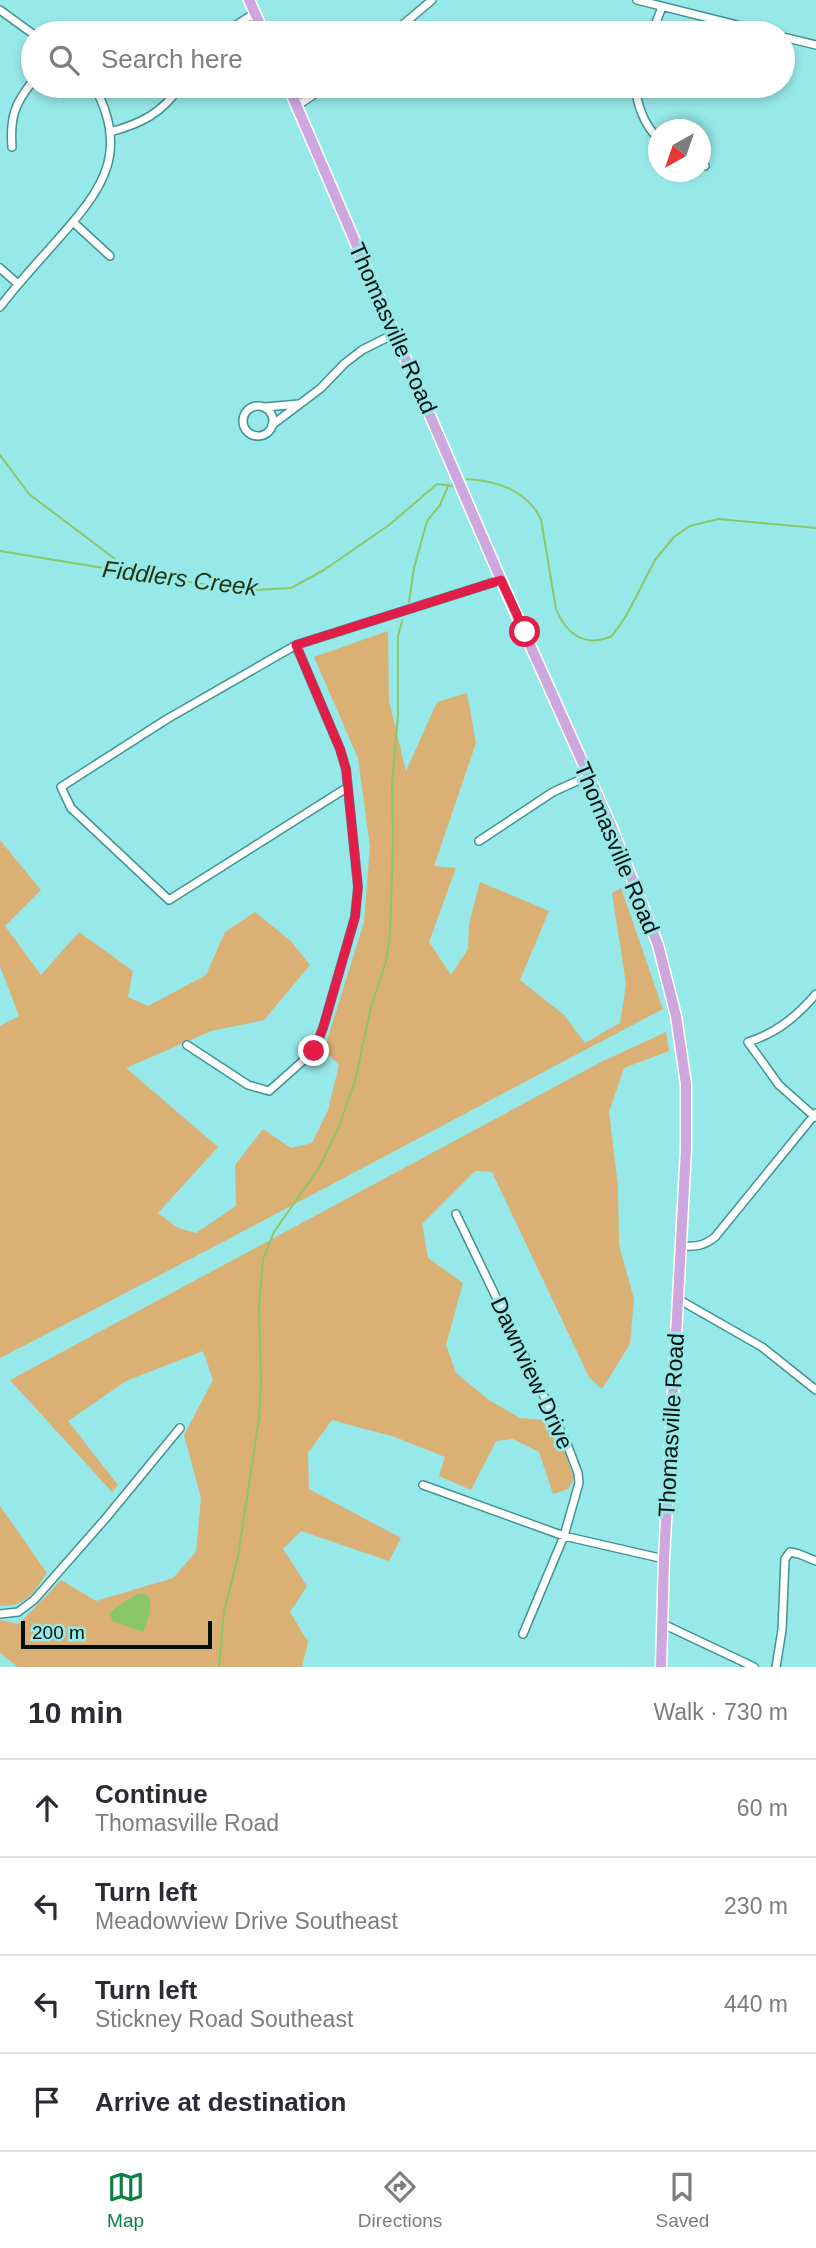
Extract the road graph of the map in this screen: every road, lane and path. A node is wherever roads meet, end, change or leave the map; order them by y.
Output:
1 (249, 0) edge
2 (432, 0) edge
3 (637, 0) edge
4 (663, 7) junction
5 (0, 10) edge
6 (256, 13) junction
7 (243, 21) edge
8 (259, 21) edge
9 (407, 21) edge
10 (657, 21) edge
11 (720, 21) edge
12 (21, 25) edge
13 (795, 40) edge
14 (816, 45) edge
15 (21, 97) edge
16 (100, 98) edge
17 (171, 98) edge
18 (293, 98) edge
19 (309, 98) edge
20 (637, 98) edge
21 (297, 106) junction
22 (648, 124) edge
23 (110, 132) junction
24 (12, 147) dead end
25 (73, 222) junction
26 (110, 256) dead end
27 (0, 268) edge
28 (18, 284) junction
29 (0, 307) edge
30 (396, 333) junction
31 (299, 404) junction
32 (263, 407) junction
33 (272, 425) junction
34 (501, 580) junction
35 (296, 645) junction
36 (588, 776) junction
37 (348, 787) junction
38 (479, 841) dead end
39 (816, 994) edge
40 (187, 1045) dead end
41 (815, 1115) edge
42 (456, 1214) dead end
43 (681, 1246) junction
44 (678, 1299) junction
45 (816, 1390) edge
46 (180, 1428) dead end
47 (423, 1485) dead end
48 (564, 1536) junction
49 (664, 1559) junction
50 (816, 1561) edge
51 (0, 1614) edge
52 (663, 1624) junction
53 (523, 1634) dead end
54 (661, 1667) edge
55 (754, 1667) edge
56 (776, 1667) edge

1 - 6 main road
2 - 9 street
3 - 4 street
4 - 10 street
4 - 11 street
5 - 12 street
6 - 7 street
6 - 8 main road
13 - 14 street
15 - 24 street
16 - 23 street
17 - 23 street
18 - 21 main road, Thomasville Road
19 - 21 street
20 - 22 street
21 - 30 main road, Thomasville Road
23 - 25 street
25 - 26 street
25 - 28 street
27 - 28 street
28 - 29 street
30 - 31 street
30 - 34 main road, Thomasville Road
31 - 32 street
31 - 33 street
32 - 33 street
32 - 33 street
34 - 35 street
34 - 36 main road, Thomasville Road
35 - 37 street
35 - 37 street
36 - 38 street
36 - 43 main road, Thomasville Road
37 - 40 street
39 - 41 street
41 - 43 street
42 - 48 street, Dawnview Drive
43 - 44 main road, Thomasville Road
44 - 45 street
44 - 49 main road, Thomasville Road
46 - 51 street
47 - 48 street
48 - 49 street
48 - 53 street, Dawnview Drive
49 - 52 main road, Thomasville Road
50 - 56 street
52 - 54 main road, Thomasville Road
52 - 55 street

